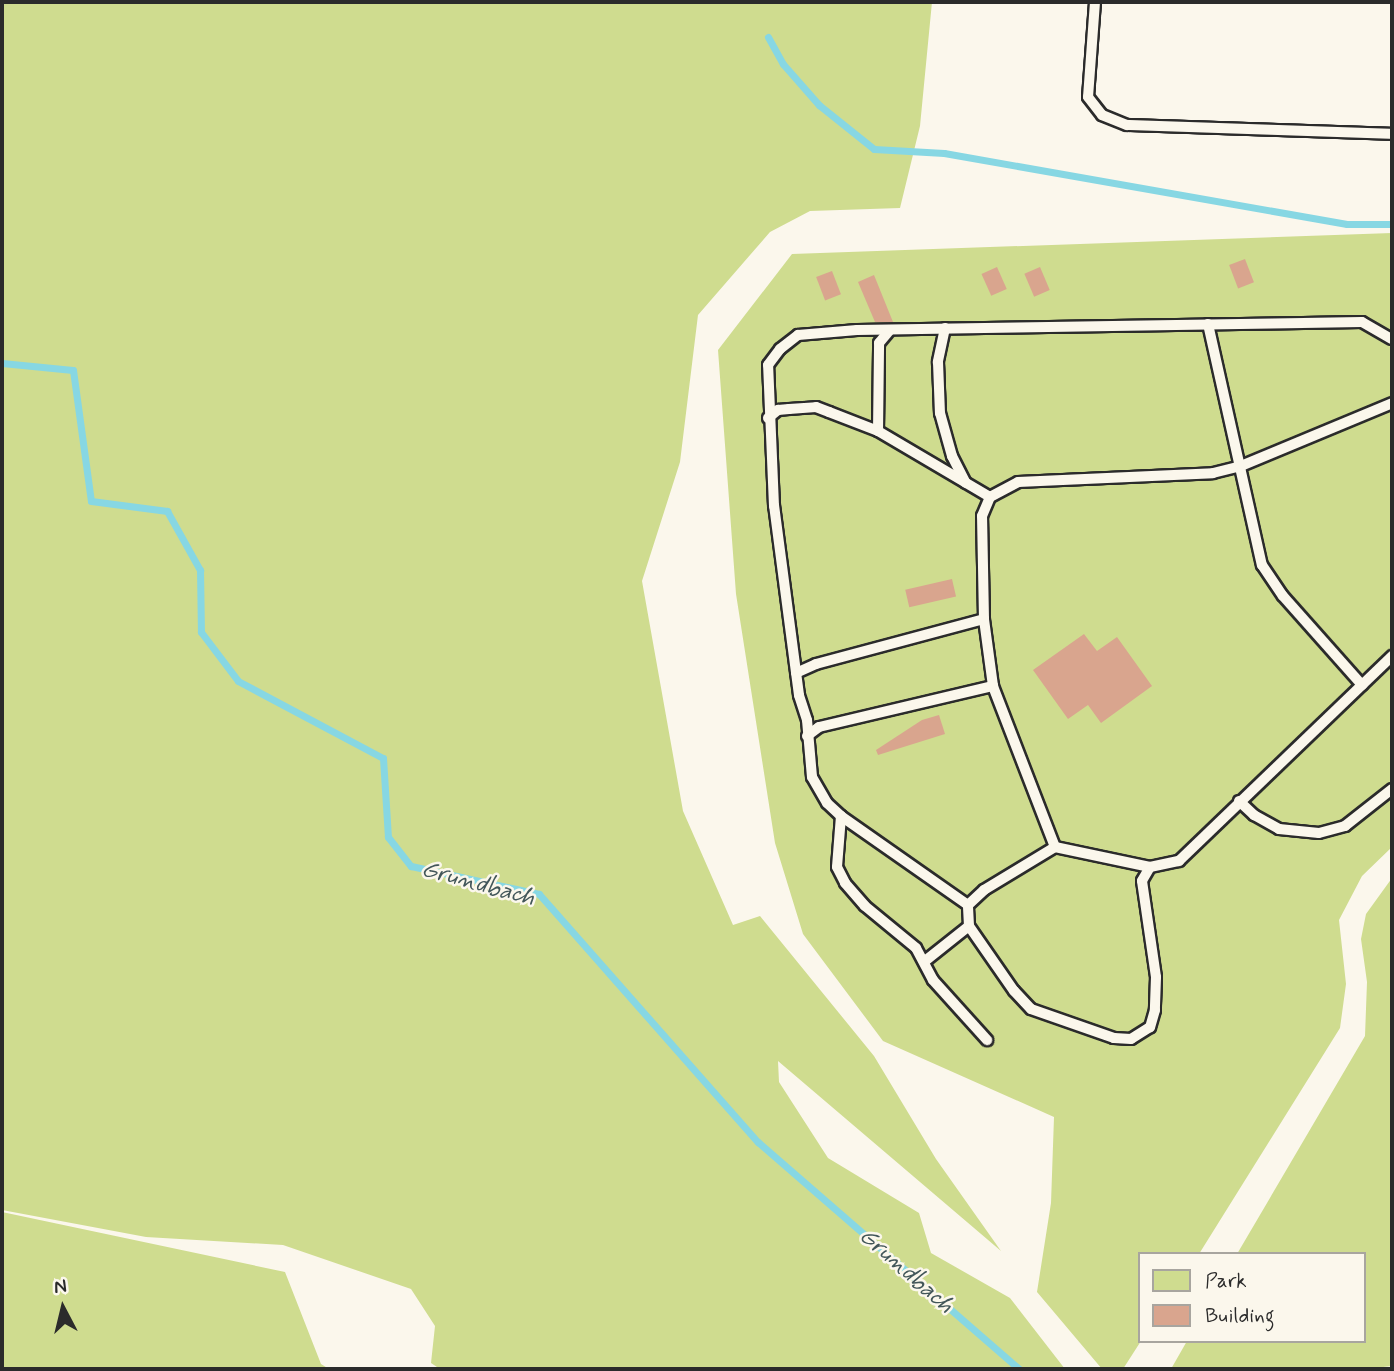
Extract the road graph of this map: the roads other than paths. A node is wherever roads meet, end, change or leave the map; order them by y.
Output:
1 (1095, 2) edge
2 (1392, 134) edge
3 (1208, 324) junction
4 (945, 328) junction
5 (890, 330) junction
6 (1392, 339) edge
7 (1392, 403) edge
8 (768, 418) junction
9 (878, 431) junction
10 (1241, 466) junction
11 (967, 485) junction
12 (990, 497) junction
13 (984, 619) junction
14 (1392, 656) edge
15 (796, 673) junction
16 (1362, 685) junction
17 (993, 686) junction
18 (807, 736) junction
19 (1392, 789) edge
20 (1239, 801) junction
21 (841, 816) junction
22 (1055, 847) junction
23 (1150, 867) junction
24 (968, 905) junction
25 (970, 926) junction
26 (925, 961) junction
27 (987, 1040) dead end

1 - 2 lane
3 - 4 lane
3 - 6 lane
3 - 10 lane
4 - 5 lane
4 - 11 lane
5 - 8 lane
5 - 9 lane
7 - 10 lane
8 - 9 lane
8 - 15 lane
9 - 11 lane
10 - 12 lane
10 - 16 lane
11 - 12 lane
12 - 13 lane
13 - 15 lane
13 - 17 lane
14 - 16 lane
15 - 18 lane
16 - 20 lane
17 - 18 lane
17 - 22 lane
18 - 21 lane
19 - 20 lane
20 - 23 lane
21 - 24 lane
21 - 26 lane
22 - 23 lane
22 - 24 lane
23 - 25 lane
24 - 25 lane
25 - 26 lane
26 - 27 lane

